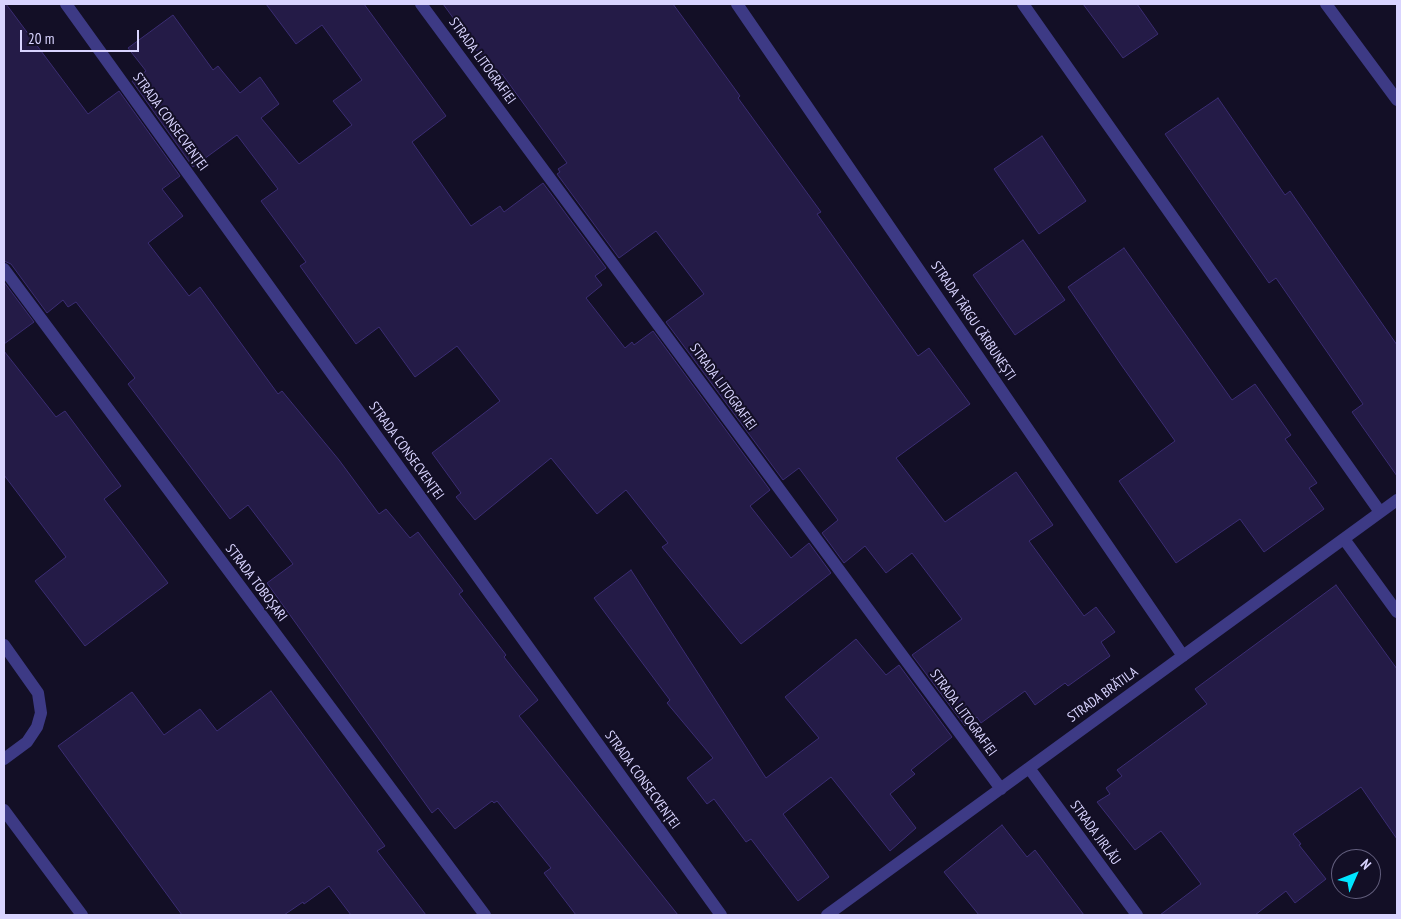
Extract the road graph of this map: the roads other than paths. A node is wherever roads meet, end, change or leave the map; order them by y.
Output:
1 (66, 4) edge
2 (421, 4) edge
3 (737, 4) edge
4 (1023, 4) edge
5 (1326, 4) edge
6 (1397, 100) edge
7 (4, 269) edge
8 (1397, 500) edge
9 (1380, 512) junction
10 (1344, 539) junction
11 (1397, 612) edge
12 (4, 645) edge
13 (1184, 656) junction
14 (4, 759) edge
15 (1029, 768) junction
16 (1001, 789) junction
17 (4, 810) edge
18 (82, 915) edge
19 (485, 915) edge
20 (722, 915) edge
21 (827, 915) edge
22 (1137, 915) edge

1 - 20 street, STRADA CONSECVENȚEI
2 - 16 street, STRADA LITOGRAFIEI
3 - 13 street, STRADA TÂRGU CĂRBUNEȘTI
4 - 9 street
5 - 6 street
7 - 19 street, STRADA TOBOȘARI
8 - 9 street, STRADA BRĂTILA
9 - 10 street, STRADA BRĂTILA
10 - 11 street
10 - 13 street, STRADA BRĂTILA
12 - 14 street
13 - 15 street, STRADA BRĂTILA
15 - 16 street, STRADA BRĂTILA
15 - 22 street, STRADA JIRLĂU
16 - 21 street, STRADA BRĂTILA
17 - 18 street

